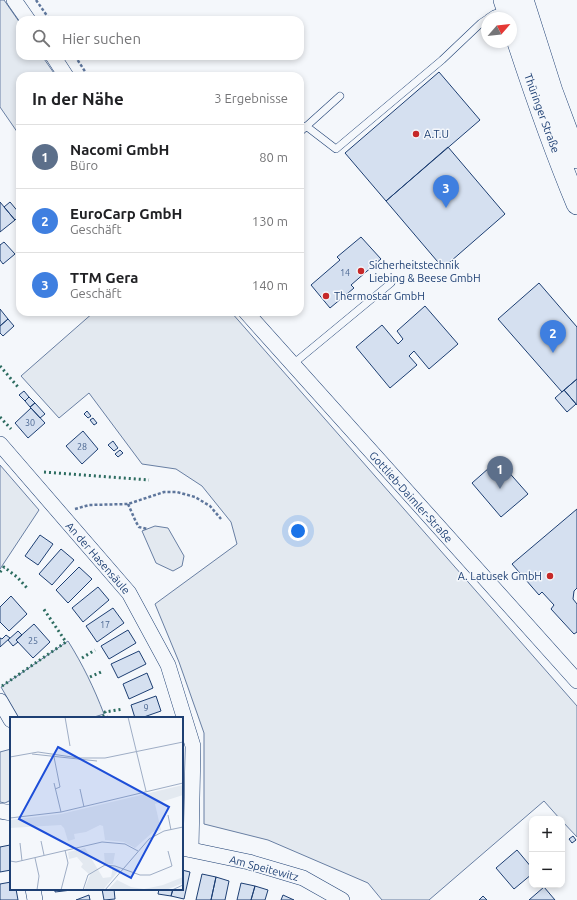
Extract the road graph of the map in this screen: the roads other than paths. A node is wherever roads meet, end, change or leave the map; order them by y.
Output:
1 (14, 0) edge
2 (513, 9) edge
3 (502, 12) edge
4 (25, 16) edge
5 (481, 23) edge
6 (56, 60) edge
7 (63, 72) edge
8 (340, 96) dead end
9 (306, 126) joint
10 (577, 158) edge
11 (577, 204) edge
12 (390, 283) dead end
13 (250, 316) edge
14 (293, 364) junction
15 (0, 444) edge
16 (577, 681) edge
17 (0, 702) edge
18 (10, 718) edge
19 (0, 811) edge
20 (10, 813) edge
21 (187, 849) edge
22 (33, 890) edge
23 (35, 900) edge
24 (342, 900) edge

1 - 4 street
2 - 3 lane
2 - 10 main road, Thüringer Straße
2 - 11 main road, Thüringer Straße
5 - 9 lane
6 - 7 street
8 - 9 lane
12 - 14 lane
13 - 14 street, Gottlieb-Daimler-Straße
14 - 16 street, Gottlieb-Daimler-Straße
15 - 21 street, An der Hasensäule
17 - 18 street
19 - 20 street
21 - 24 street, Am Speitewitz
22 - 23 street

